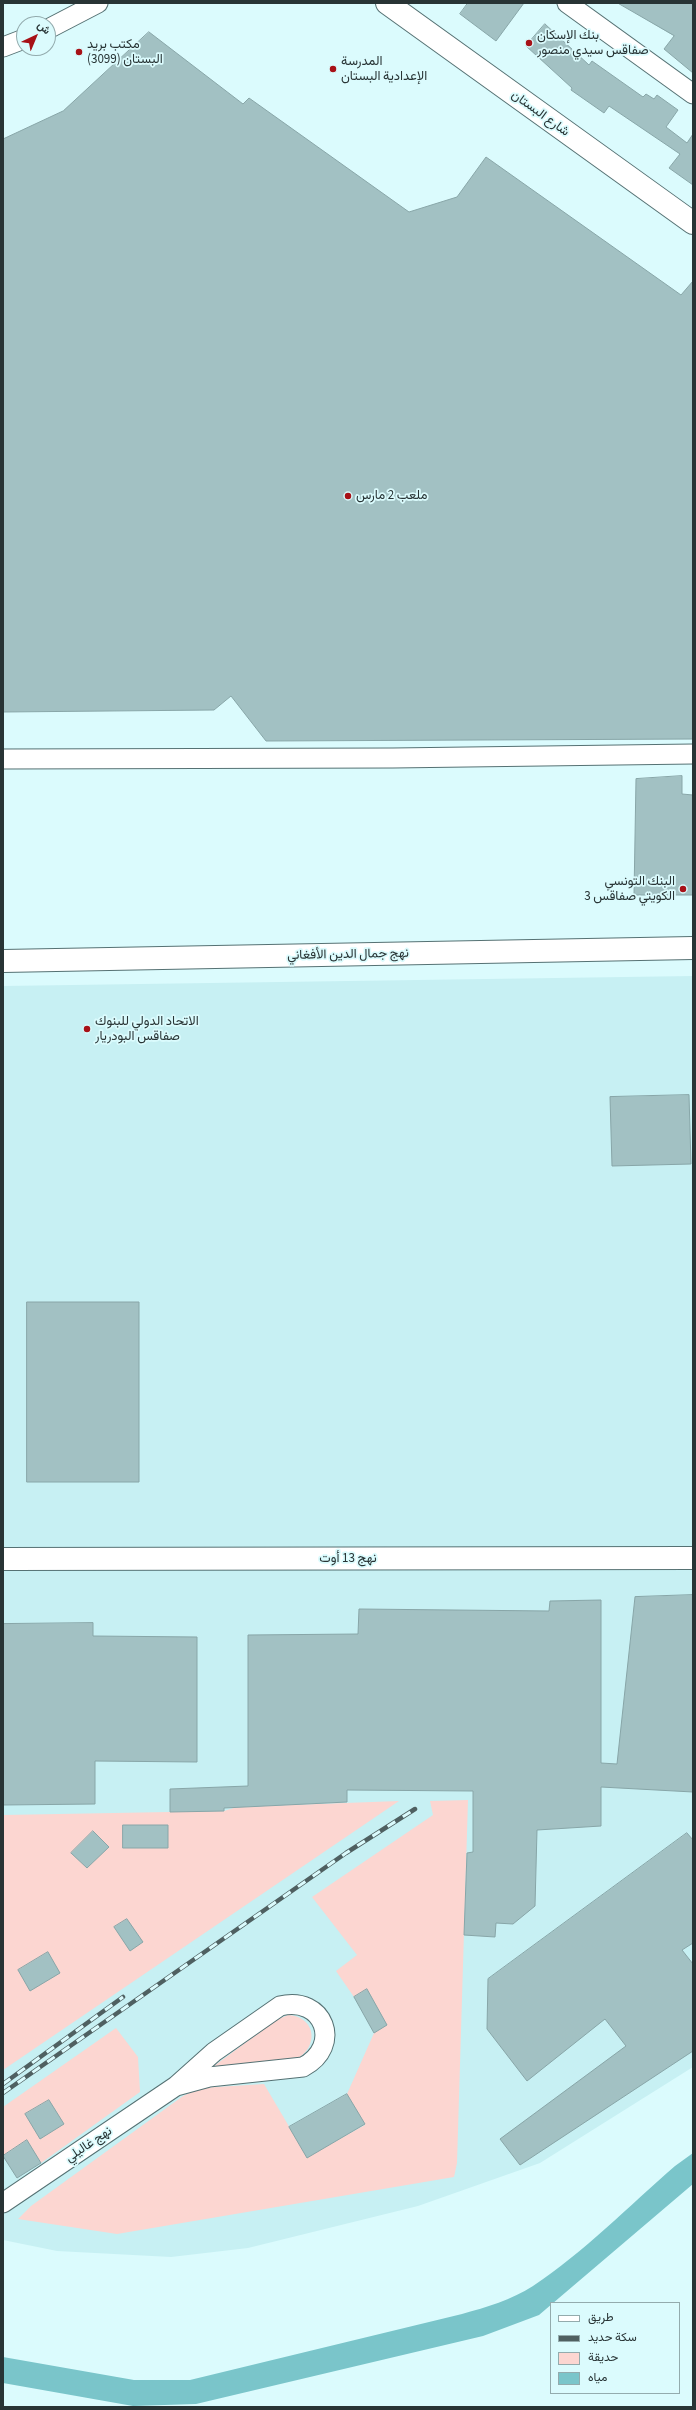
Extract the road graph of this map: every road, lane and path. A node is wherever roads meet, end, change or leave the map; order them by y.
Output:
1 (98, 3) edge
2 (387, 3) edge
3 (567, 3) edge
4 (56, 25) edge
5 (16, 42) edge
6 (3, 47) edge
7 (693, 94) edge
8 (693, 223) edge
9 (693, 754) edge
10 (3, 759) edge
11 (693, 948) edge
12 (3, 962) edge
13 (693, 1558) edge
14 (3, 1559) edge
15 (176, 2086) junction
16 (3, 2203) edge

1 - 4 street
2 - 8 main road, شارع البستان
3 - 7 street
5 - 6 street
9 - 10 street
11 - 12 main road, نهج جمال الدين الأفغاني
13 - 14 main road, نهج 13 أوت
15 - 15 street
15 - 16 street, نهج غاليلي

